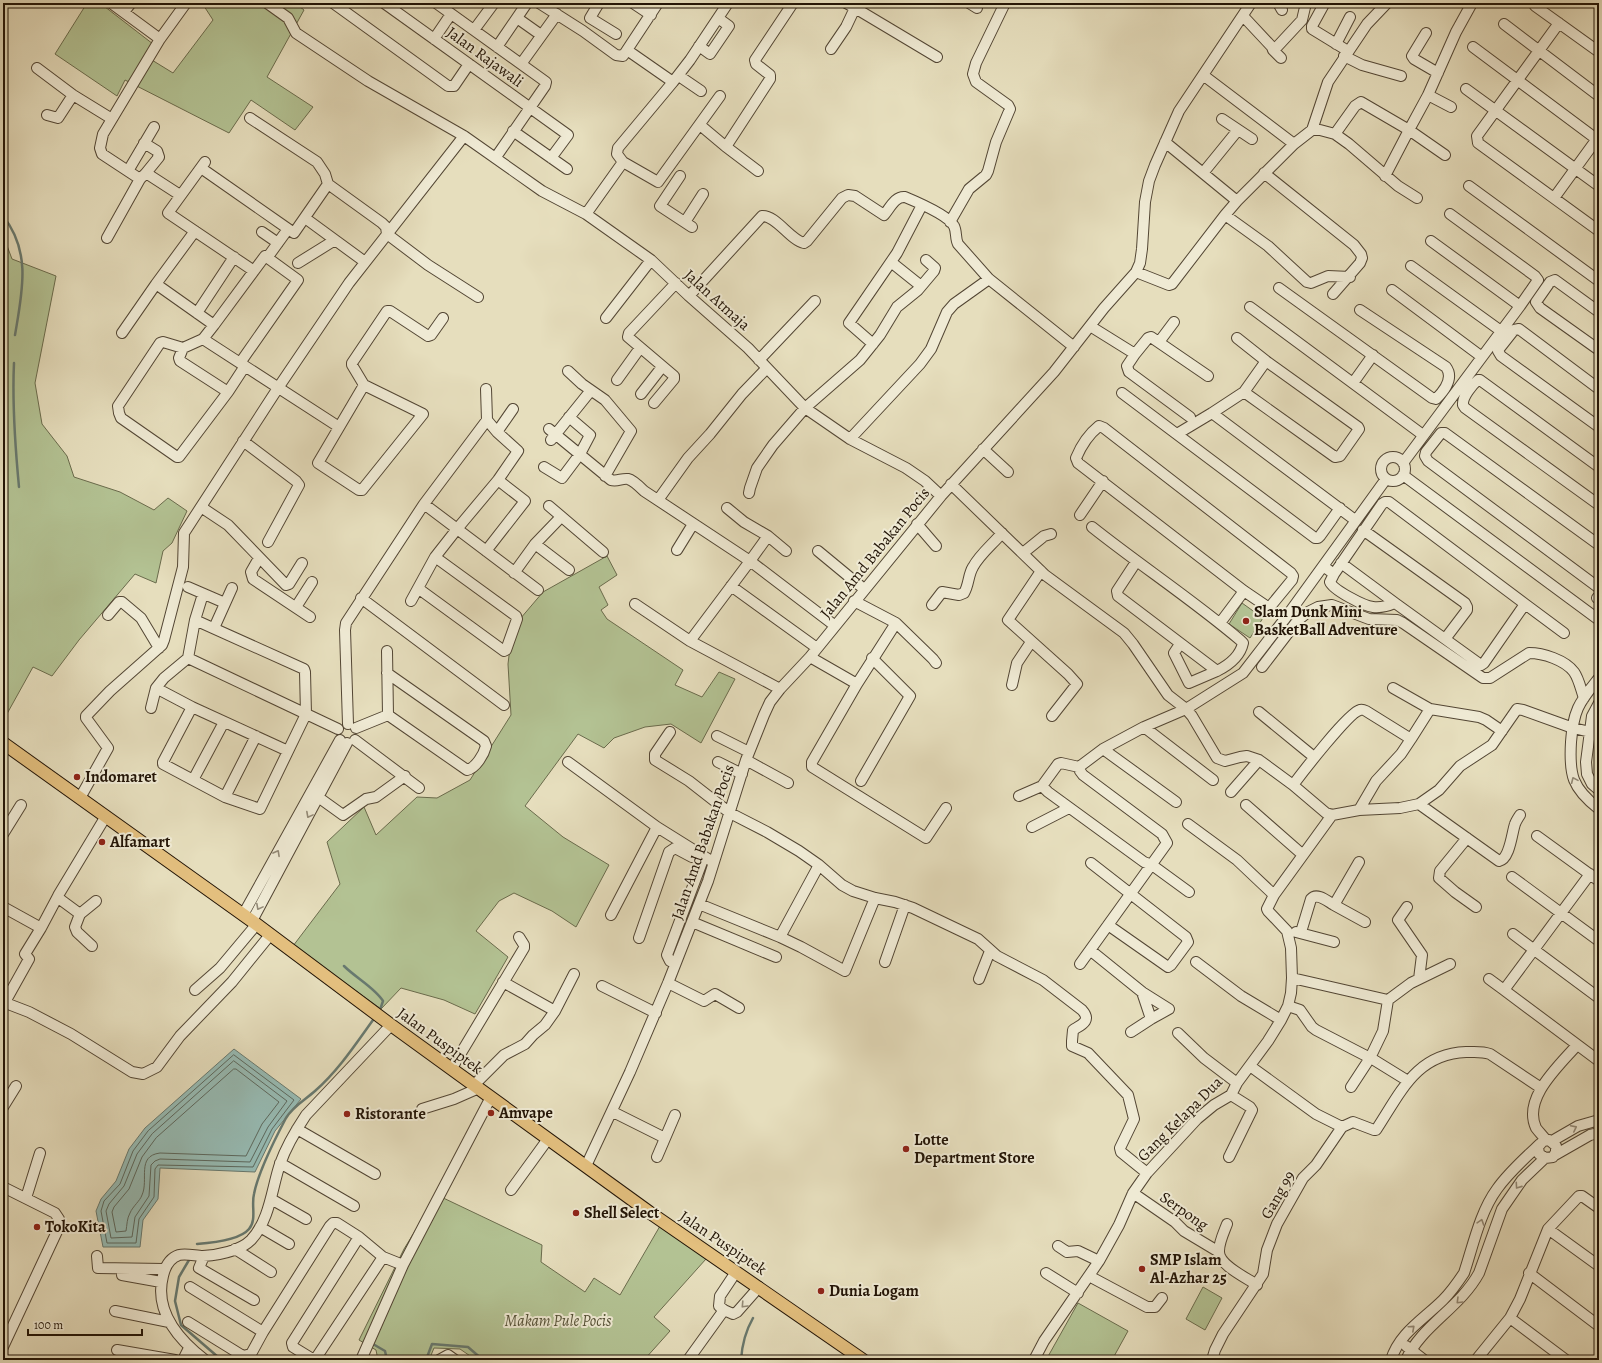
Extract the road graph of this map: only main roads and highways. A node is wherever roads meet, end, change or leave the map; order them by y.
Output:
1 (3, 743) edge
2 (863, 1360) edge

1 - 2 main road, Jalan Puspiptek

